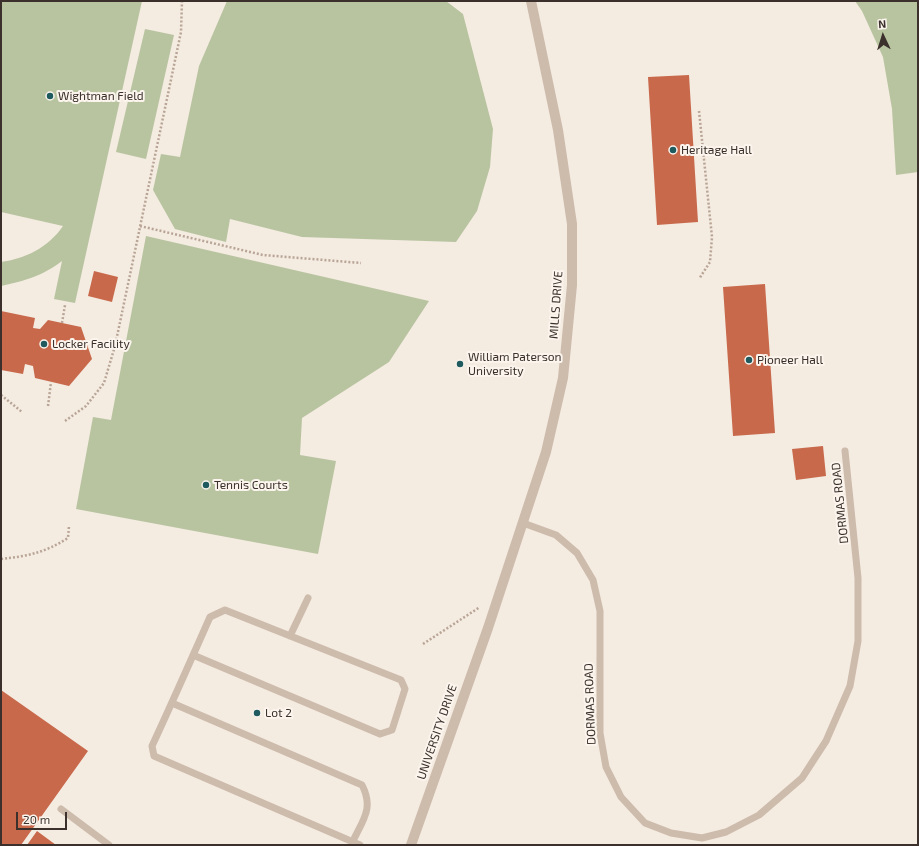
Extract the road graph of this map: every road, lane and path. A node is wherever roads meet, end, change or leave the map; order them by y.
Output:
1 (182, 1) edge
2 (531, 1) edge
3 (699, 111) dead end
4 (140, 226) junction
5 (361, 263) dead end
6 (699, 279) dead end
7 (65, 305) dead end
8 (62, 323) dead end
9 (51, 382) dead end
10 (1, 395) edge
11 (48, 406) dead end
12 (22, 412) dead end
13 (65, 420) dead end
14 (845, 451) dead end
15 (523, 523) junction
16 (69, 526) dead end
17 (1, 559) edge
18 (499, 594) junction
19 (308, 598) dead end
20 (488, 628) joint
21 (290, 636) junction
22 (424, 644) dead end
23 (193, 655) junction
24 (172, 703) junction
25 (61, 809) dead end
26 (356, 843) edge
27 (110, 845) edge
28 (411, 845) edge

1 - 4 path
2 - 15 street, MILLS DRIVE
3 - 6 path
4 - 5 path
4 - 13 path
7 - 8 path
9 - 11 path
10 - 12 path
14 - 15 lane, DORMAS ROAD
15 - 18 street, MILLS DRIVE
16 - 17 path
18 - 20 street, MILLS DRIVE
18 - 22 path
19 - 21 lane
20 - 28 street, UNIVERSITY DRIVE
21 - 23 lane
21 - 23 lane
23 - 24 lane
24 - 26 lane
24 - 26 lane
25 - 27 lane

